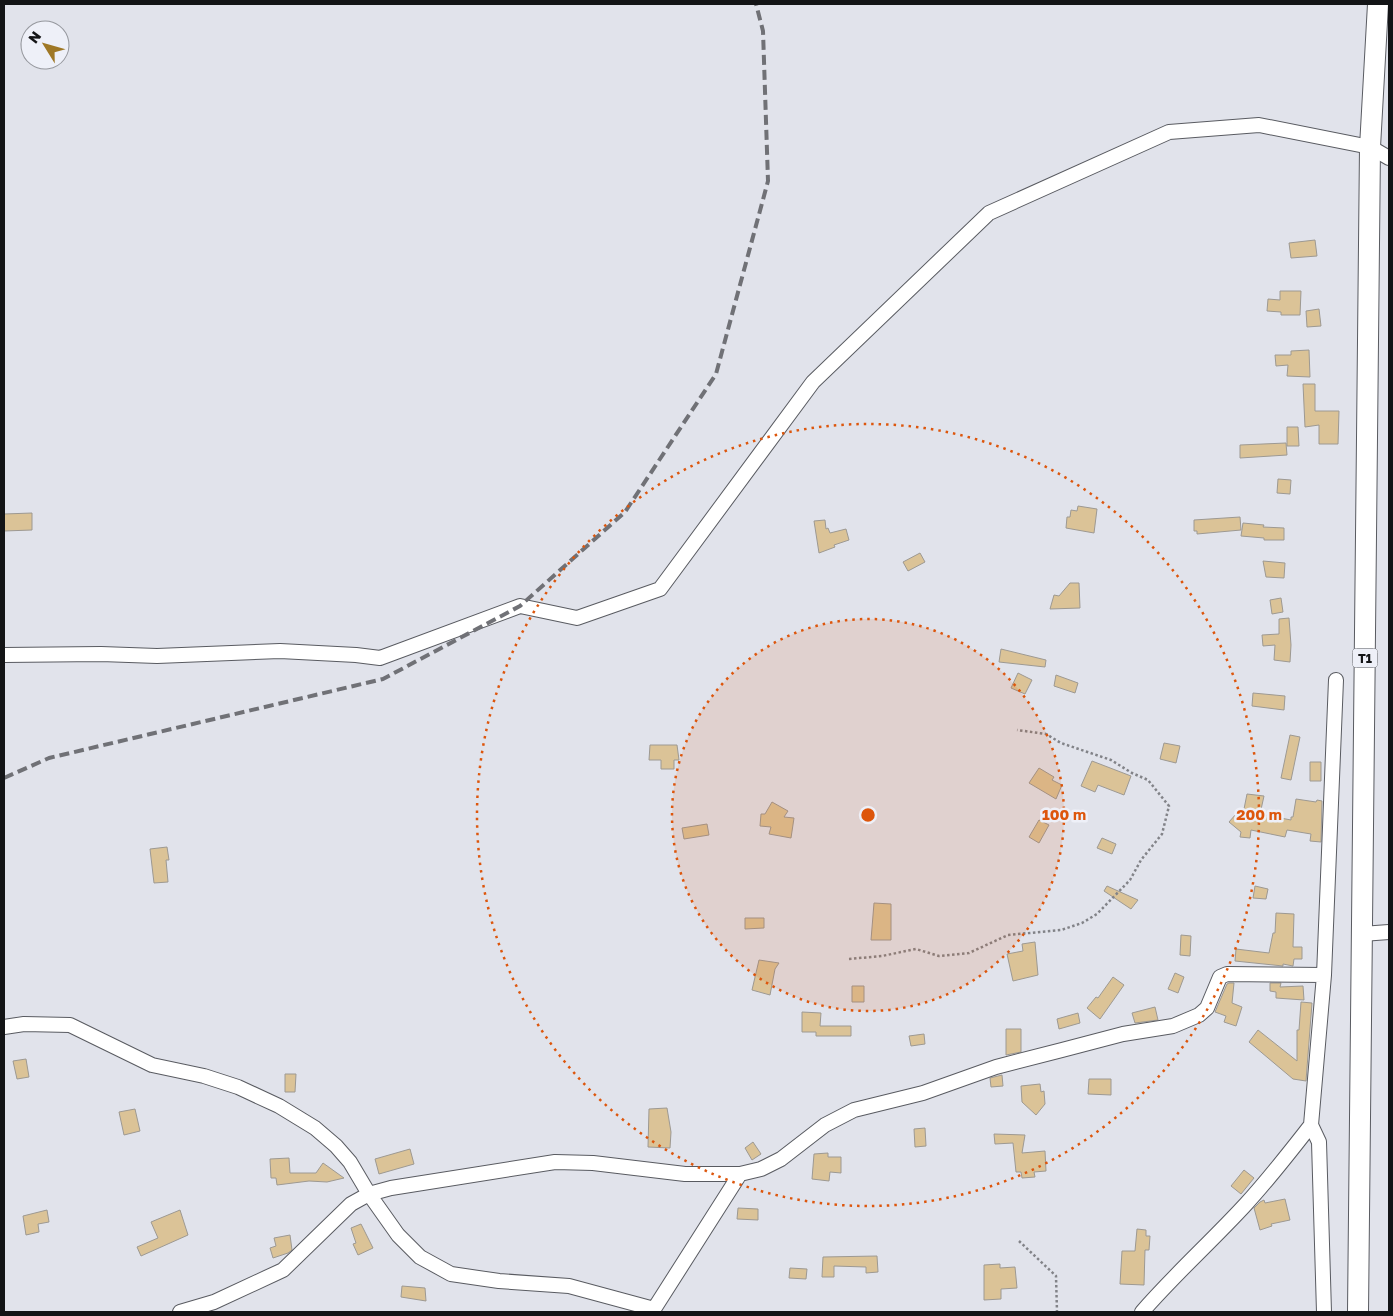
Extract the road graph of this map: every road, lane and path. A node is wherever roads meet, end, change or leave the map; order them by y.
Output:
1 (1378, 4) edge
2 (1370, 147) junction
3 (1389, 158) edge
4 (4, 655) edge
5 (1336, 680) dead end
6 (1017, 730) dead end
7 (1389, 932) edge
8 (1362, 934) junction
9 (849, 959) dead end
10 (1324, 975) junction
11 (4, 1027) edge
12 (1311, 1124) junction
13 (740, 1174) junction
14 (369, 1194) junction
15 (1019, 1241) dead end
16 (654, 1311) edge
17 (180, 1312) edge
18 (1057, 1312) edge
19 (1142, 1312) edge
20 (1324, 1312) edge
21 (1358, 1312) edge

1 - 2 highway, T1
2 - 3 street
2 - 4 street
2 - 8 highway, T1
5 - 10 street
6 - 9 path
7 - 8 street
8 - 21 highway, T1
10 - 12 street
10 - 13 street
11 - 14 street
12 - 19 street
12 - 20 street
13 - 14 street
13 - 16 street
14 - 16 street
14 - 17 street
15 - 18 path

